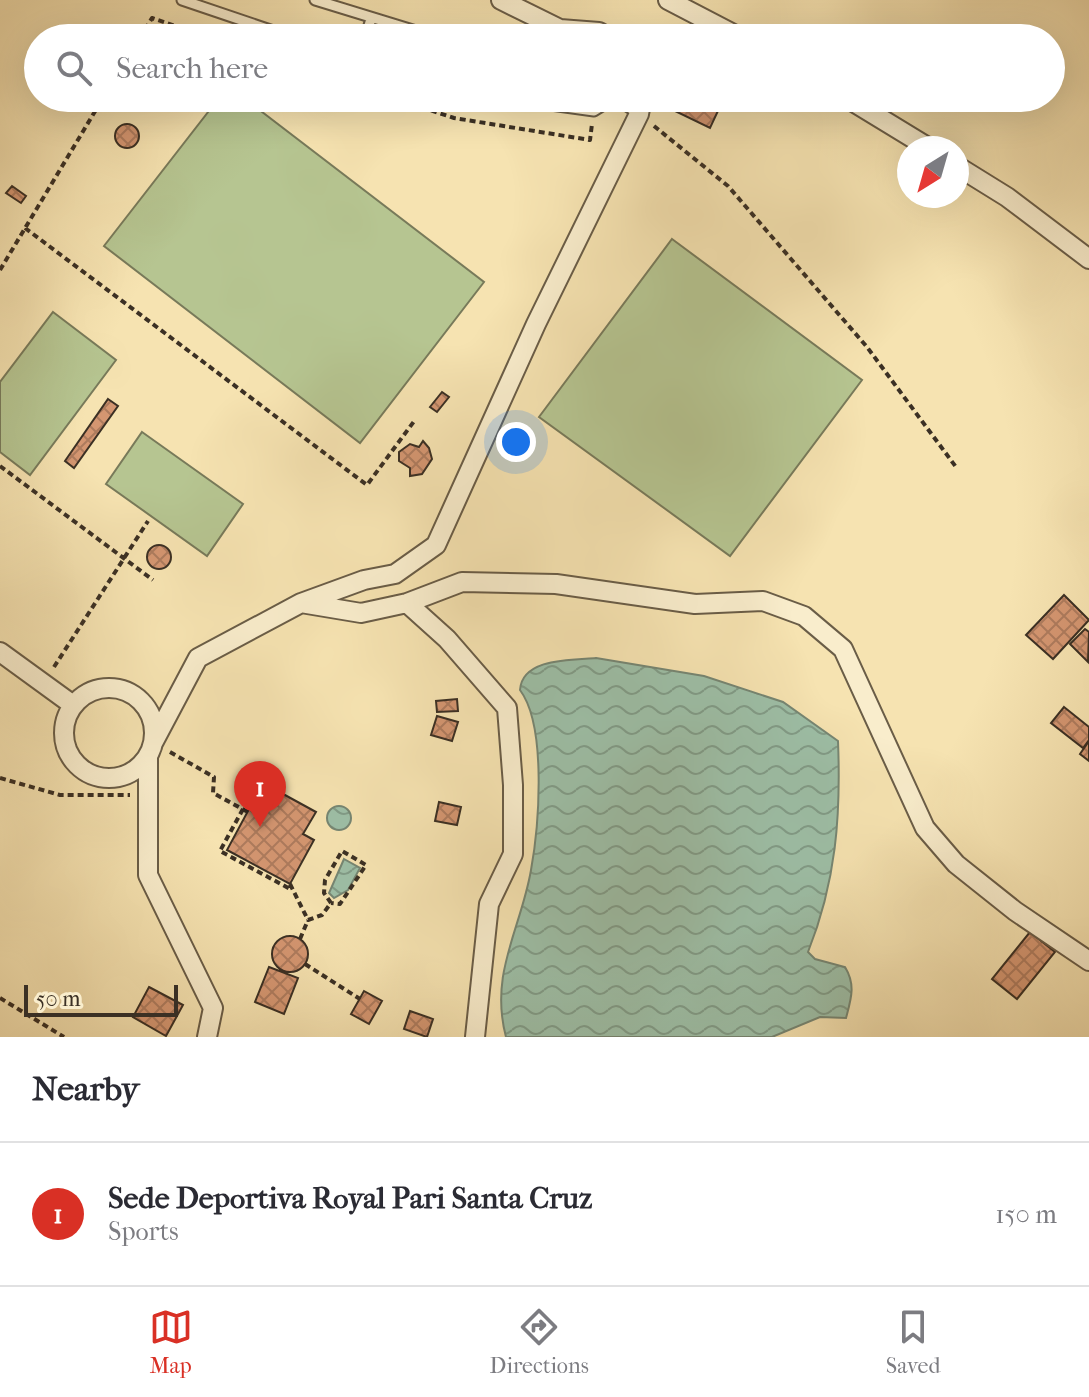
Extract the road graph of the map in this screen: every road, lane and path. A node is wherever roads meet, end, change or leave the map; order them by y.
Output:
1 (182, 0) edge
2 (315, 0) edge
3 (501, 0) edge
4 (668, 0) edge
5 (371, 19) junction
6 (148, 24) edge
7 (170, 24) edge
8 (253, 24) edge
9 (369, 24) edge
10 (389, 24) edge
11 (550, 24) edge
12 (714, 24) edge
13 (95, 112) edge
14 (436, 112) edge
15 (594, 112) edge
16 (637, 112) edge
17 (647, 112) edge
18 (870, 112) edge
19 (909, 136) edge
20 (969, 173) edge
21 (25, 228) junction
22 (1089, 259) edge
23 (0, 270) edge
24 (415, 420) dead end
25 (0, 466) edge
26 (956, 467) dead end
27 (148, 521) dead end
28 (124, 558) junction
29 (153, 580) dead end
30 (301, 603) junction
31 (407, 603) junction
32 (0, 652) edge
33 (44, 684) junction
34 (73, 705) junction
35 (150, 750) junction
36 (0, 778) edge
37 (148, 793) junction
38 (290, 884) dead end
39 (294, 891) junction
40 (331, 903) junction
41 (308, 920) junction
42 (300, 939) dead end
43 (1089, 961) edge
44 (305, 964) dead end
45 (0, 998) edge
46 (360, 999) dead end
47 (64, 1037) edge
48 (207, 1037) edge
49 (475, 1037) edge

1 - 8 lane
2 - 5 lane
3 - 11 street
4 - 12 street
5 - 9 lane
5 - 10 lane
6 - 7 path
13 - 21 path
14 - 15 path
16 - 30 street
17 - 26 path
18 - 19 street
20 - 22 street
21 - 23 path
21 - 24 path
25 - 28 path
27 - 28 path
28 - 29 path
28 - 33 path
30 - 31 street
30 - 35 street
31 - 43 street
31 - 49 street
32 - 33 street
33 - 34 street
34 - 35 street
34 - 35 street
35 - 37 street
35 - 39 path
36 - 37 path
37 - 48 street
38 - 39 path
39 - 41 path
40 - 40 path
40 - 41 path
41 - 42 path
44 - 46 path
45 - 47 path

